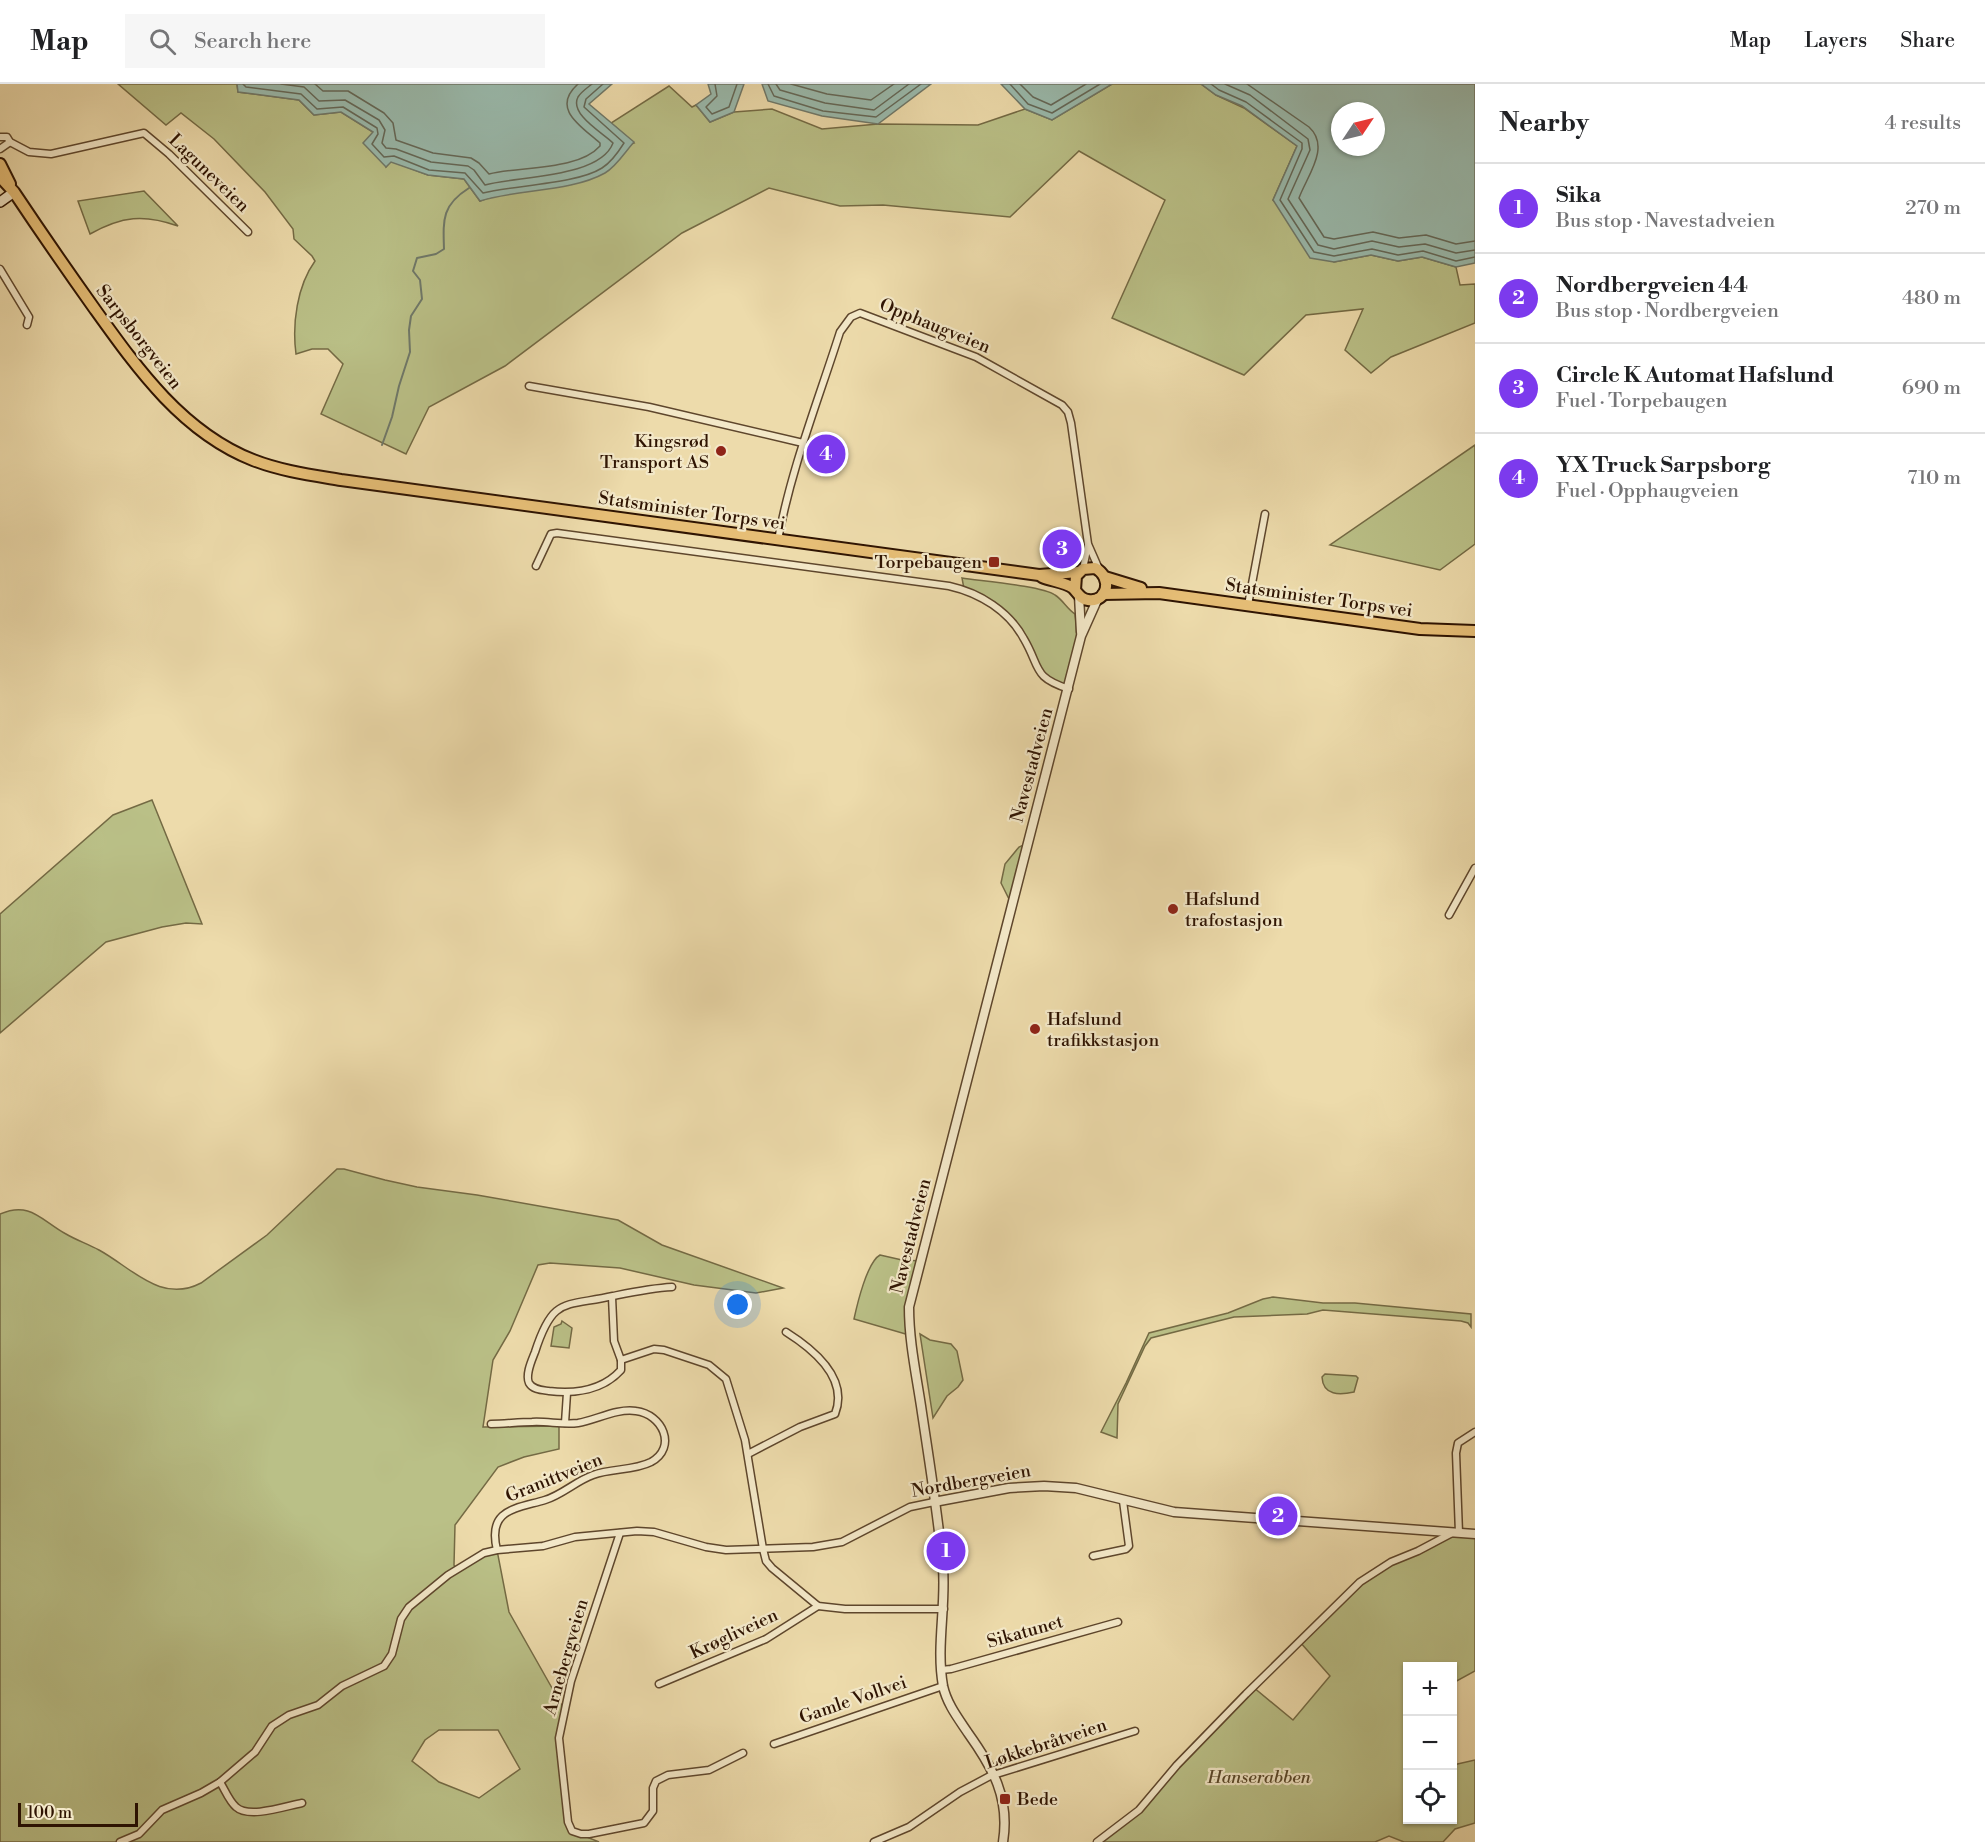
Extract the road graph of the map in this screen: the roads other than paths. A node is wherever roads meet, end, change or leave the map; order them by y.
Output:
1 (0, 137) edge
2 (10, 142) junction
3 (2, 148) edge
4 (0, 164) edge
5 (0, 177) edge
6 (14, 192) junction
7 (0, 202) edge
8 (248, 232) dead end
9 (0, 269) edge
10 (27, 325) dead end
11 (530, 386) dead end
12 (804, 443) junction
13 (341, 480) joint
14 (1265, 514) dead end
15 (778, 540) junction
16 (1088, 544) junction
17 (536, 566) dead end
18 (1081, 571) junction
19 (1102, 574) junction
20 (1039, 575) junction
21 (1077, 593) junction
22 (1159, 593) junction
23 (1100, 596) junction
24 (1248, 605) junction
25 (1475, 630) edge
26 (1081, 636) junction
27 (1069, 688) junction
28 (1475, 868) edge
29 (1449, 915) dead end
30 (672, 1287) dead end
31 (612, 1297) junction
32 (786, 1332) dead end
33 (621, 1360) junction
34 (567, 1393) junction
35 (565, 1423) junction
36 (491, 1424) dead end
37 (1475, 1432) edge
38 (748, 1454) junction
39 (1124, 1501) junction
40 (934, 1502) junction
41 (620, 1533) junction
42 (1456, 1533) junction
43 (1475, 1534) edge
44 (763, 1549) junction
45 (497, 1550) junction
46 (1094, 1556) dead end
47 (818, 1606) junction
48 (944, 1609) junction
49 (1118, 1622) dead end
50 (941, 1670) junction
51 (659, 1684) dead end
52 (943, 1686) junction
53 (1135, 1731) dead end
54 (774, 1744) dead end
55 (742, 1754) dead end
56 (995, 1775) junction
57 (220, 1782) junction
58 (302, 1803) dead end
59 (120, 1842) edge
60 (874, 1842) edge
61 (1003, 1842) edge
62 (1097, 1842) edge

1 - 2 street
2 - 3 street
2 - 8 street, Laguneveien
4 - 6 highway, Sarpsborgveien
5 - 6 highway, Sarpsborgveien
6 - 7 main road
6 - 13 highway, Sarpsborgveien
9 - 10 street
11 - 12 street
12 - 15 street, Opphaugveien
12 - 16 street, Opphaugveien
13 - 15 highway, Statsminister Torps vei
14 - 24 street
15 - 20 highway, Statsminister Torps vei
16 - 18 street
16 - 19 street
17 - 27 street
18 - 19 highway
18 - 20 highway, Statsminister Torps vei
18 - 21 highway
19 - 22 highway, Statsminister Torps vei
19 - 23 highway
20 - 21 highway, Statsminister Torps vei
21 - 23 highway
21 - 26 street, Navestadveien
22 - 23 highway, Statsminister Torps vei
22 - 24 highway, Statsminister Torps vei
23 - 26 street, Navestadveien
24 - 25 highway, Statsminister Torps vei
26 - 27 street, Navestadveien
27 - 40 street, Navestadveien
28 - 29 street
30 - 31 street
31 - 33 street
31 - 34 street
32 - 38 street
33 - 34 street
33 - 38 street
34 - 35 street
35 - 36 street, Granittveien
35 - 45 street, Granittveien
37 - 42 street
38 - 44 street
39 - 40 street, Nordbergveien
39 - 42 street, Nordbergveien
39 - 46 street
40 - 44 street, Nordbergveien
40 - 48 street, Navestadveien
41 - 44 street, Nordbergveien
41 - 45 street, Nordbergveien
41 - 55 street, Arnebergveien
42 - 43 street, Nordbergveien
42 - 62 street
44 - 47 street
45 - 57 street, Nordbergveien
47 - 48 street
47 - 51 street, Krøgliveien
48 - 50 street, Navestadveien
49 - 50 street, Sikatunet
50 - 52 street, Navestadveien
52 - 54 street, Gamle Vollvei
52 - 56 street, Navestadveien
53 - 56 street, Løkkebråtveien
56 - 60 street, Løkkebråtveien
56 - 61 street, Navestadveien
57 - 58 street
57 - 59 street, Nordbergveien

